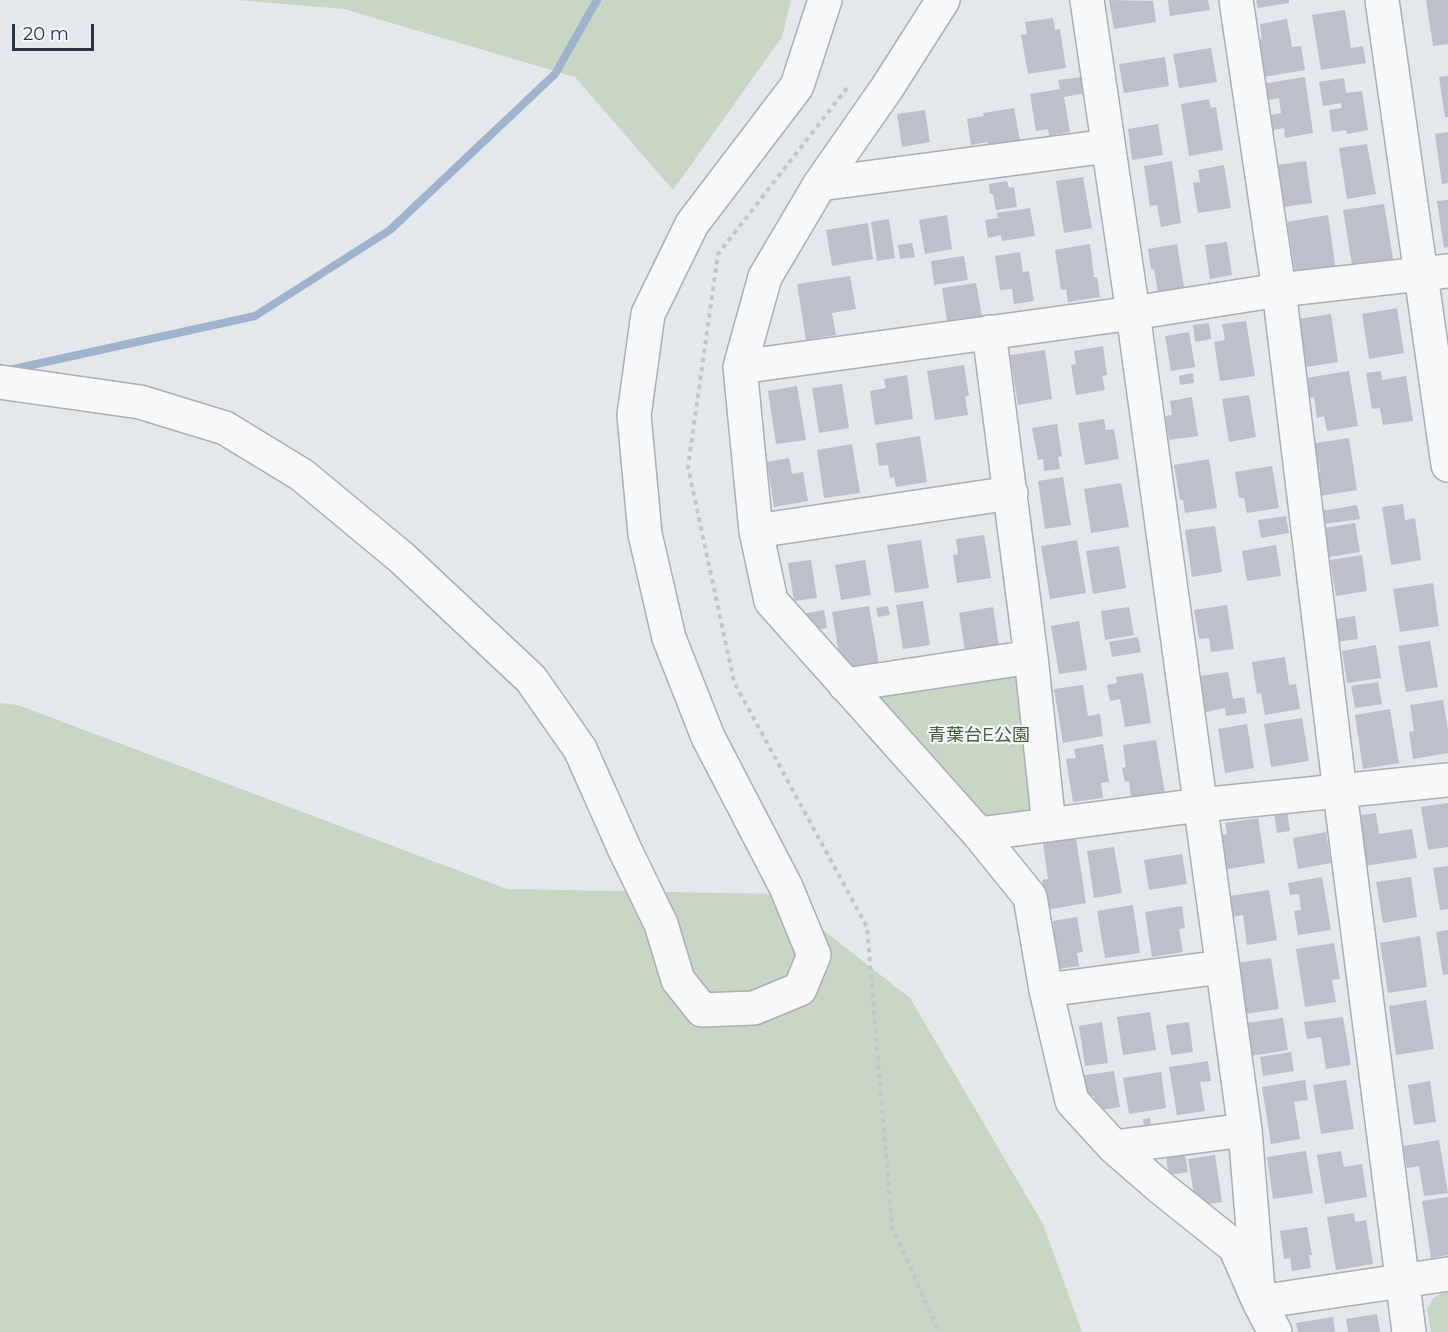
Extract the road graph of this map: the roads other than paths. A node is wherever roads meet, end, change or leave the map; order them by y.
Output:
1 (825, 0) edge
2 (943, 0) edge
3 (1087, 0) edge
4 (1236, 0) edge
5 (1383, 0) edge
6 (1107, 146) junction
7 (820, 184) junction
8 (1435, 272) edge
9 (1279, 290) junction
10 (1133, 313) junction
11 (989, 332) junction
12 (740, 367) junction
13 (0, 382) edge
14 (1448, 465) edge
15 (1011, 493) junction
16 (756, 531) junction
17 (1031, 657) junction
18 (845, 685) junction
19 (1448, 780) edge
20 (1340, 792) junction
21 (1200, 806) junction
22 (1049, 825) junction
23 (979, 834) junction
24 (1222, 967) junction
25 (1046, 990) junction
26 (1245, 1130) junction
27 (1114, 1147) junction
28 (1448, 1274) edge
29 (1402, 1281) junction
30 (1259, 1302) junction
31 (1275, 1332) edge
32 (1409, 1332) edge

1 - 13 street
2 - 7 street
3 - 6 street
4 - 9 street
5 - 8 street
6 - 7 street
6 - 10 street
7 - 12 street
8 - 9 street
8 - 14 street
9 - 10 street
9 - 20 street
10 - 11 street
10 - 21 street
11 - 12 street
11 - 15 street
12 - 16 street
15 - 16 street
15 - 17 street
16 - 18 street
17 - 18 street
17 - 22 street
18 - 23 street
19 - 20 street
20 - 21 street
20 - 29 street
21 - 22 street
21 - 24 street
22 - 23 street
23 - 25 street
24 - 25 street
24 - 26 street
25 - 27 street
26 - 27 street
26 - 30 street
27 - 30 street
28 - 29 street
29 - 30 street
29 - 32 street
30 - 31 street

